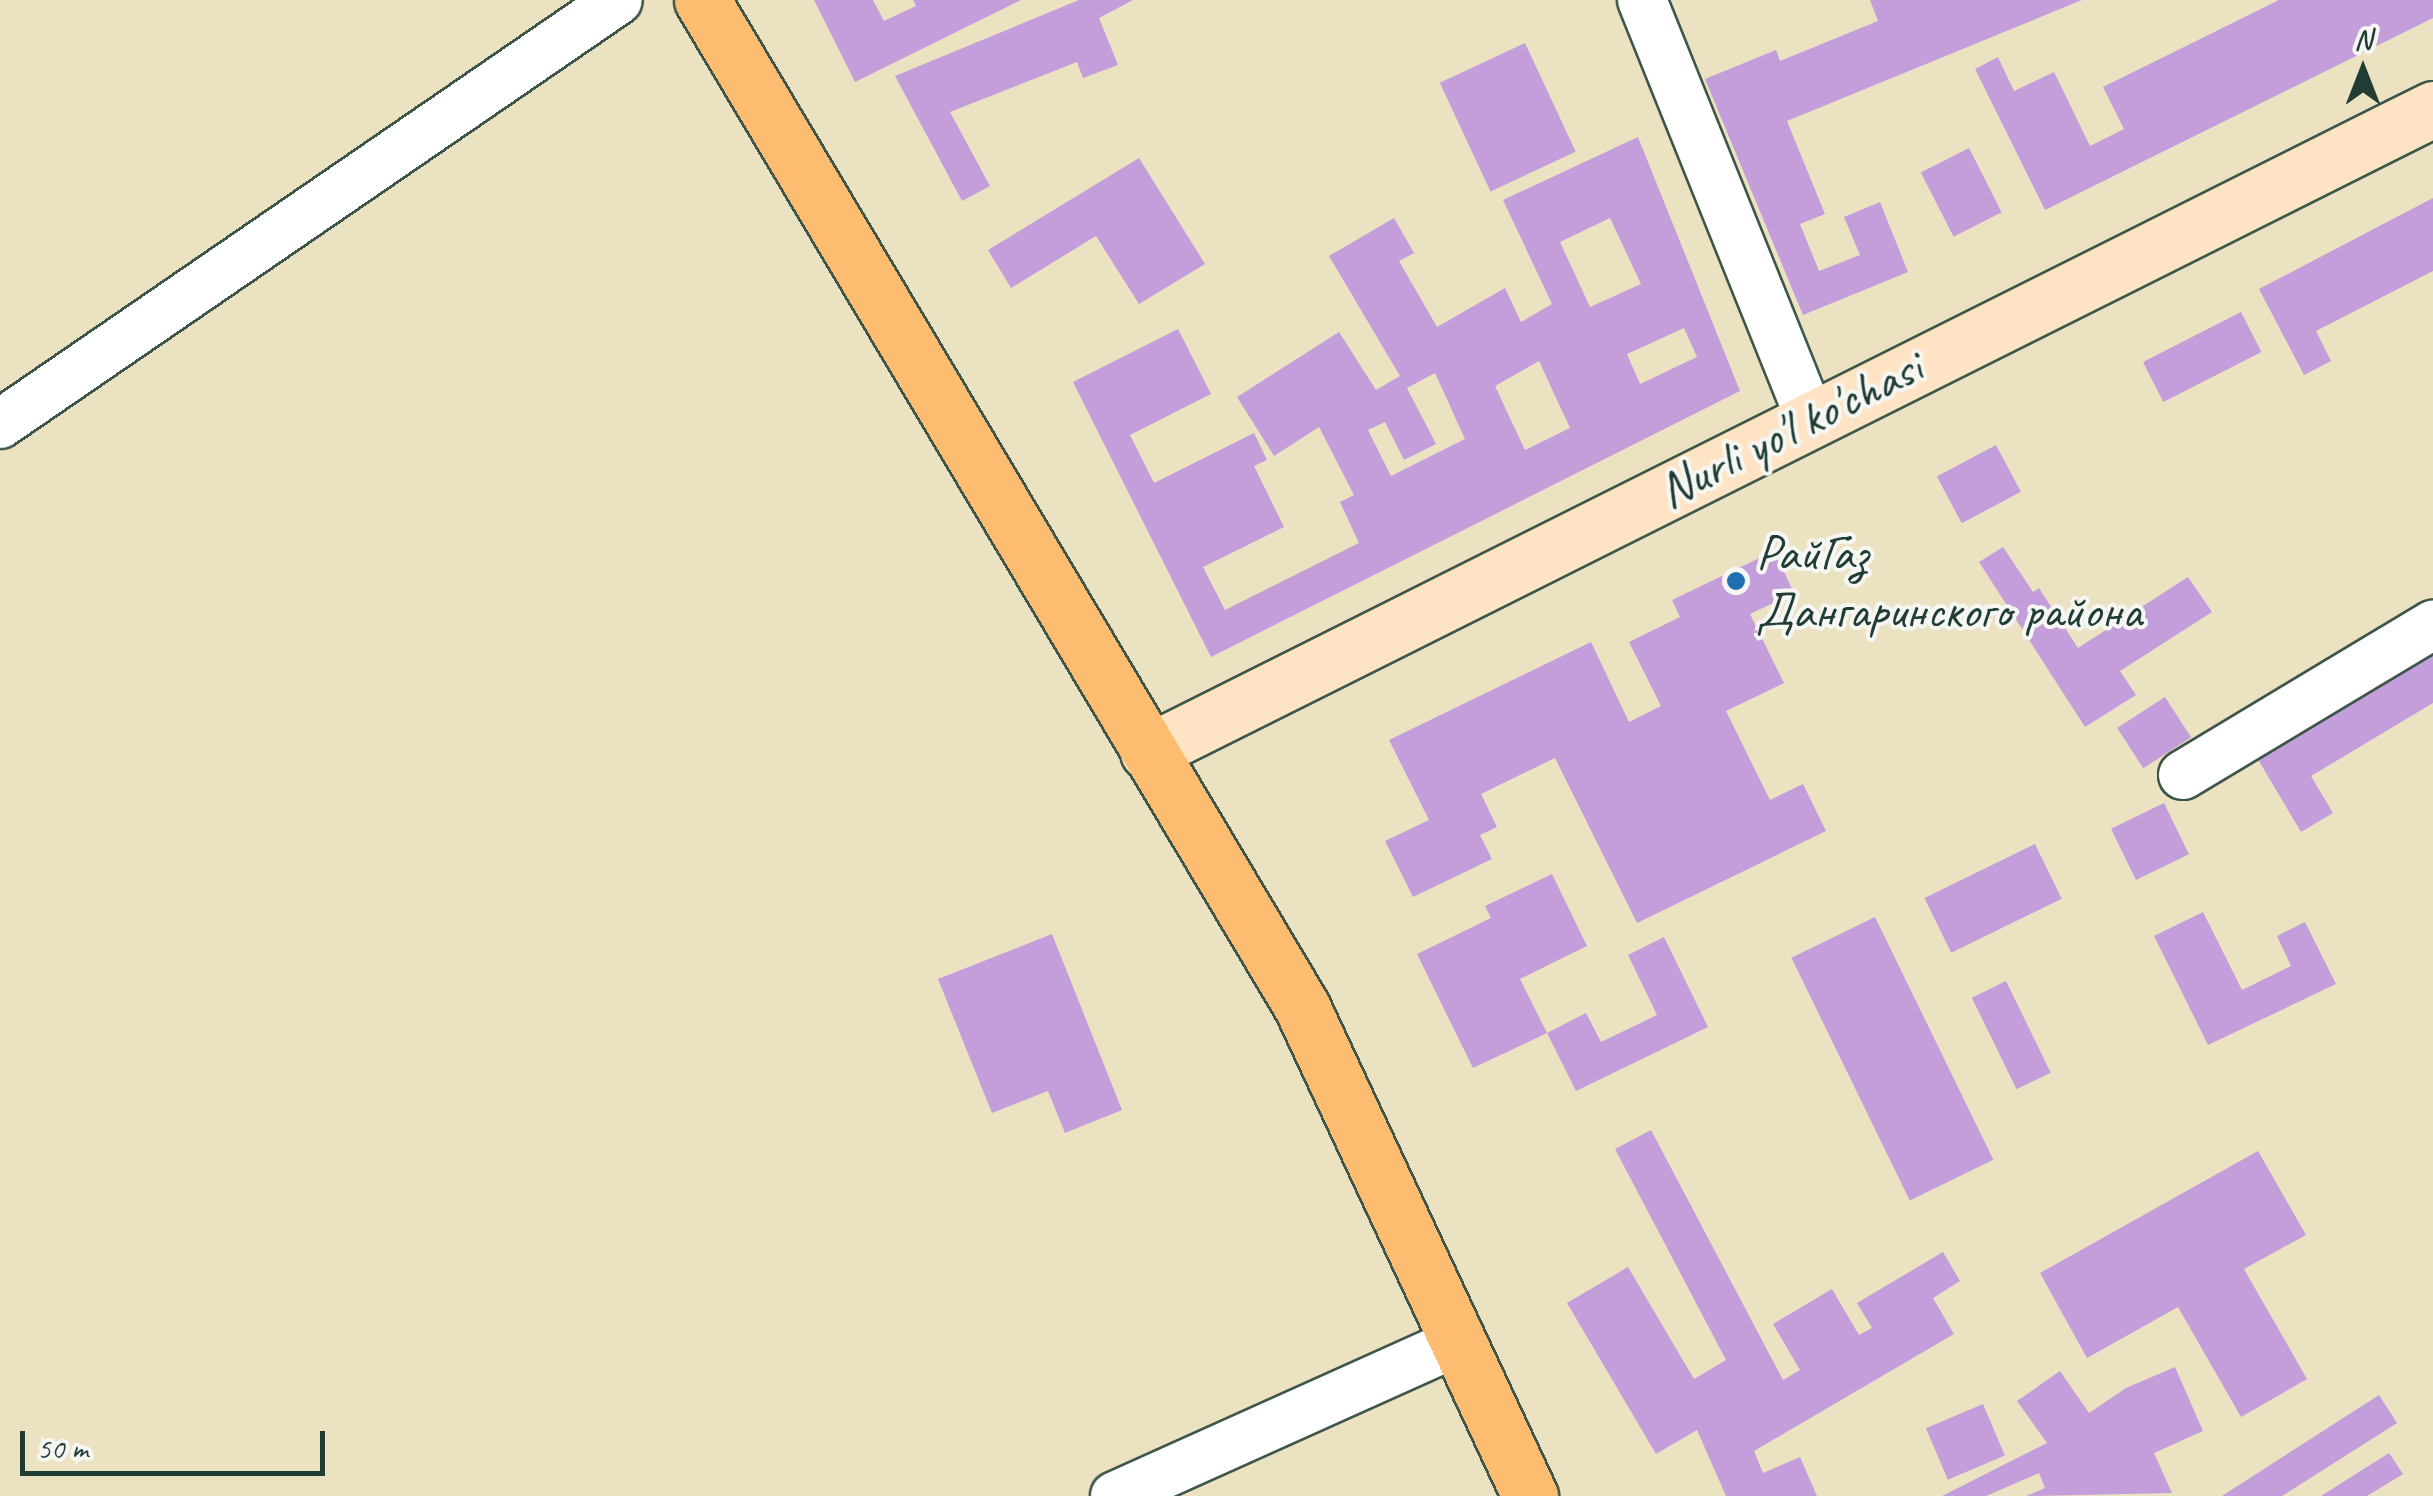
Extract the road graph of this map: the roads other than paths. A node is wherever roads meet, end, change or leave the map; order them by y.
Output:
1 (618, 0) edge
2 (702, 0) edge
3 (1642, 0) edge
4 (2433, 108) edge
5 (1810, 418) junction
6 (0, 424) edge
7 (2433, 625) edge
8 (1148, 752) junction
9 (2182, 774) dead end
10 (1460, 1341) junction
11 (1115, 1496) edge
12 (1530, 1496) edge

1 - 6 street
2 - 8 highway
3 - 5 street
4 - 5 main road, Nurli yo'l ko'chasi
5 - 8 main road, Nurli yo'l ko'chasi
7 - 9 street
8 - 10 highway
10 - 11 street
10 - 12 highway

